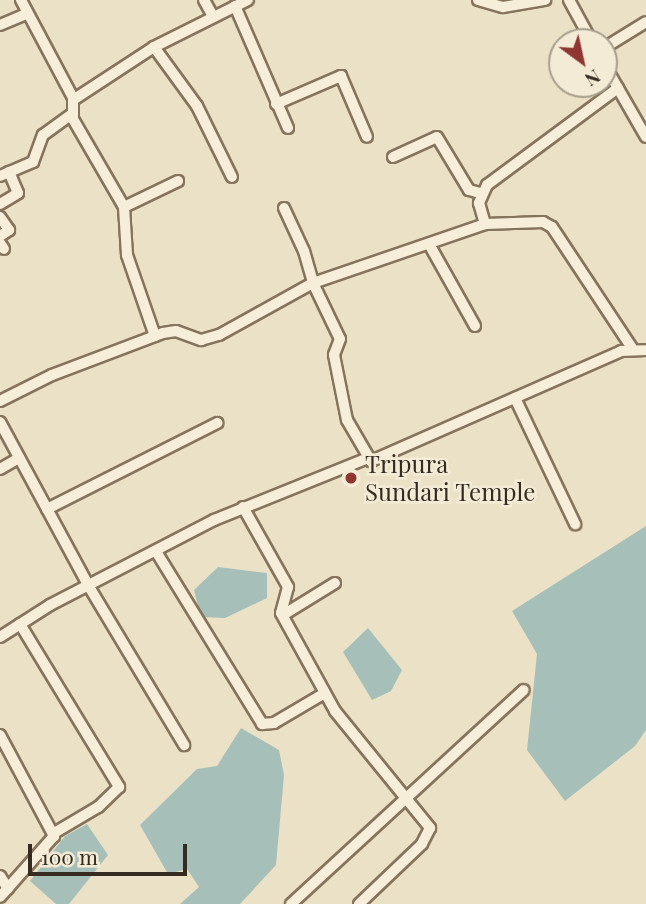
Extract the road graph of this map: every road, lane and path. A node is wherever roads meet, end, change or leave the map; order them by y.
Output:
1 (21, 0) edge
2 (205, 0) edge
3 (247, 0) edge
4 (478, 0) edge
5 (545, 0) edge
6 (569, 0) edge
7 (235, 6) junction
8 (28, 13) junction
9 (213, 16) junction
10 (646, 22) edge
11 (0, 25) edge
12 (584, 28) edge
13 (618, 39) edge
14 (154, 47) junction
15 (618, 88) edge
16 (605, 98) edge
17 (74, 99) junction
18 (276, 104) junction
19 (71, 115) junction
20 (288, 128) dead end
21 (645, 132) edge
22 (367, 137) dead end
23 (393, 157) dead end
24 (5, 174) edge
25 (232, 177) dead end
26 (178, 181) dead end
27 (480, 193) junction
28 (0, 204) edge
29 (124, 207) junction
30 (284, 208) dead end
31 (0, 217) edge
32 (485, 224) junction
33 (0, 236) edge
34 (429, 244) junction
35 (313, 283) junction
36 (475, 326) dead end
37 (155, 336) junction
38 (632, 348) junction
39 (646, 351) edge
40 (515, 398) junction
41 (0, 401) edge
42 (0, 422) edge
43 (217, 423) dead end
44 (19, 458) junction
45 (366, 459) junction
46 (0, 469) edge
47 (243, 507) junction
48 (47, 509) junction
49 (575, 524) dead end
50 (157, 553) junction
51 (335, 583) dead end
52 (88, 585) junction
53 (282, 615) junction
54 (20, 624) junction
55 (0, 637) edge
56 (524, 690) dead end
57 (325, 693) junction
58 (0, 735) edge
59 (184, 745) dead end
60 (405, 797) junction
61 (54, 833) junction
62 (0, 876) edge
63 (4, 893) edge
64 (291, 904) edge
65 (359, 904) edge

1 - 8 street
2 - 9 street
3 - 7 street
4 - 5 street
6 - 12 street
7 - 9 street
7 - 18 street
8 - 11 street
8 - 17 street
9 - 14 street
10 - 13 street
14 - 17 street
14 - 25 street
15 - 21 street
16 - 27 street
17 - 19 street
18 - 20 street
18 - 22 street
19 - 24 street
19 - 29 street
23 - 27 street
24 - 28 street
26 - 29 street
27 - 32 street
29 - 37 street
30 - 35 street
31 - 33 street
32 - 34 street
32 - 38 street
34 - 35 street
34 - 36 street
35 - 37 street
35 - 45 street
37 - 41 street
38 - 39 street
38 - 40 street
40 - 45 street
40 - 49 street
42 - 44 street
43 - 48 street
44 - 46 street
44 - 48 street
45 - 47 street
47 - 50 street
47 - 53 street
48 - 52 street
50 - 52 street
50 - 57 street
51 - 53 street
52 - 54 street
52 - 59 street
53 - 57 street
54 - 55 street
54 - 61 street
56 - 60 street
57 - 60 street
58 - 61 street
60 - 64 street
60 - 65 street
61 - 63 street
62 - 63 street

